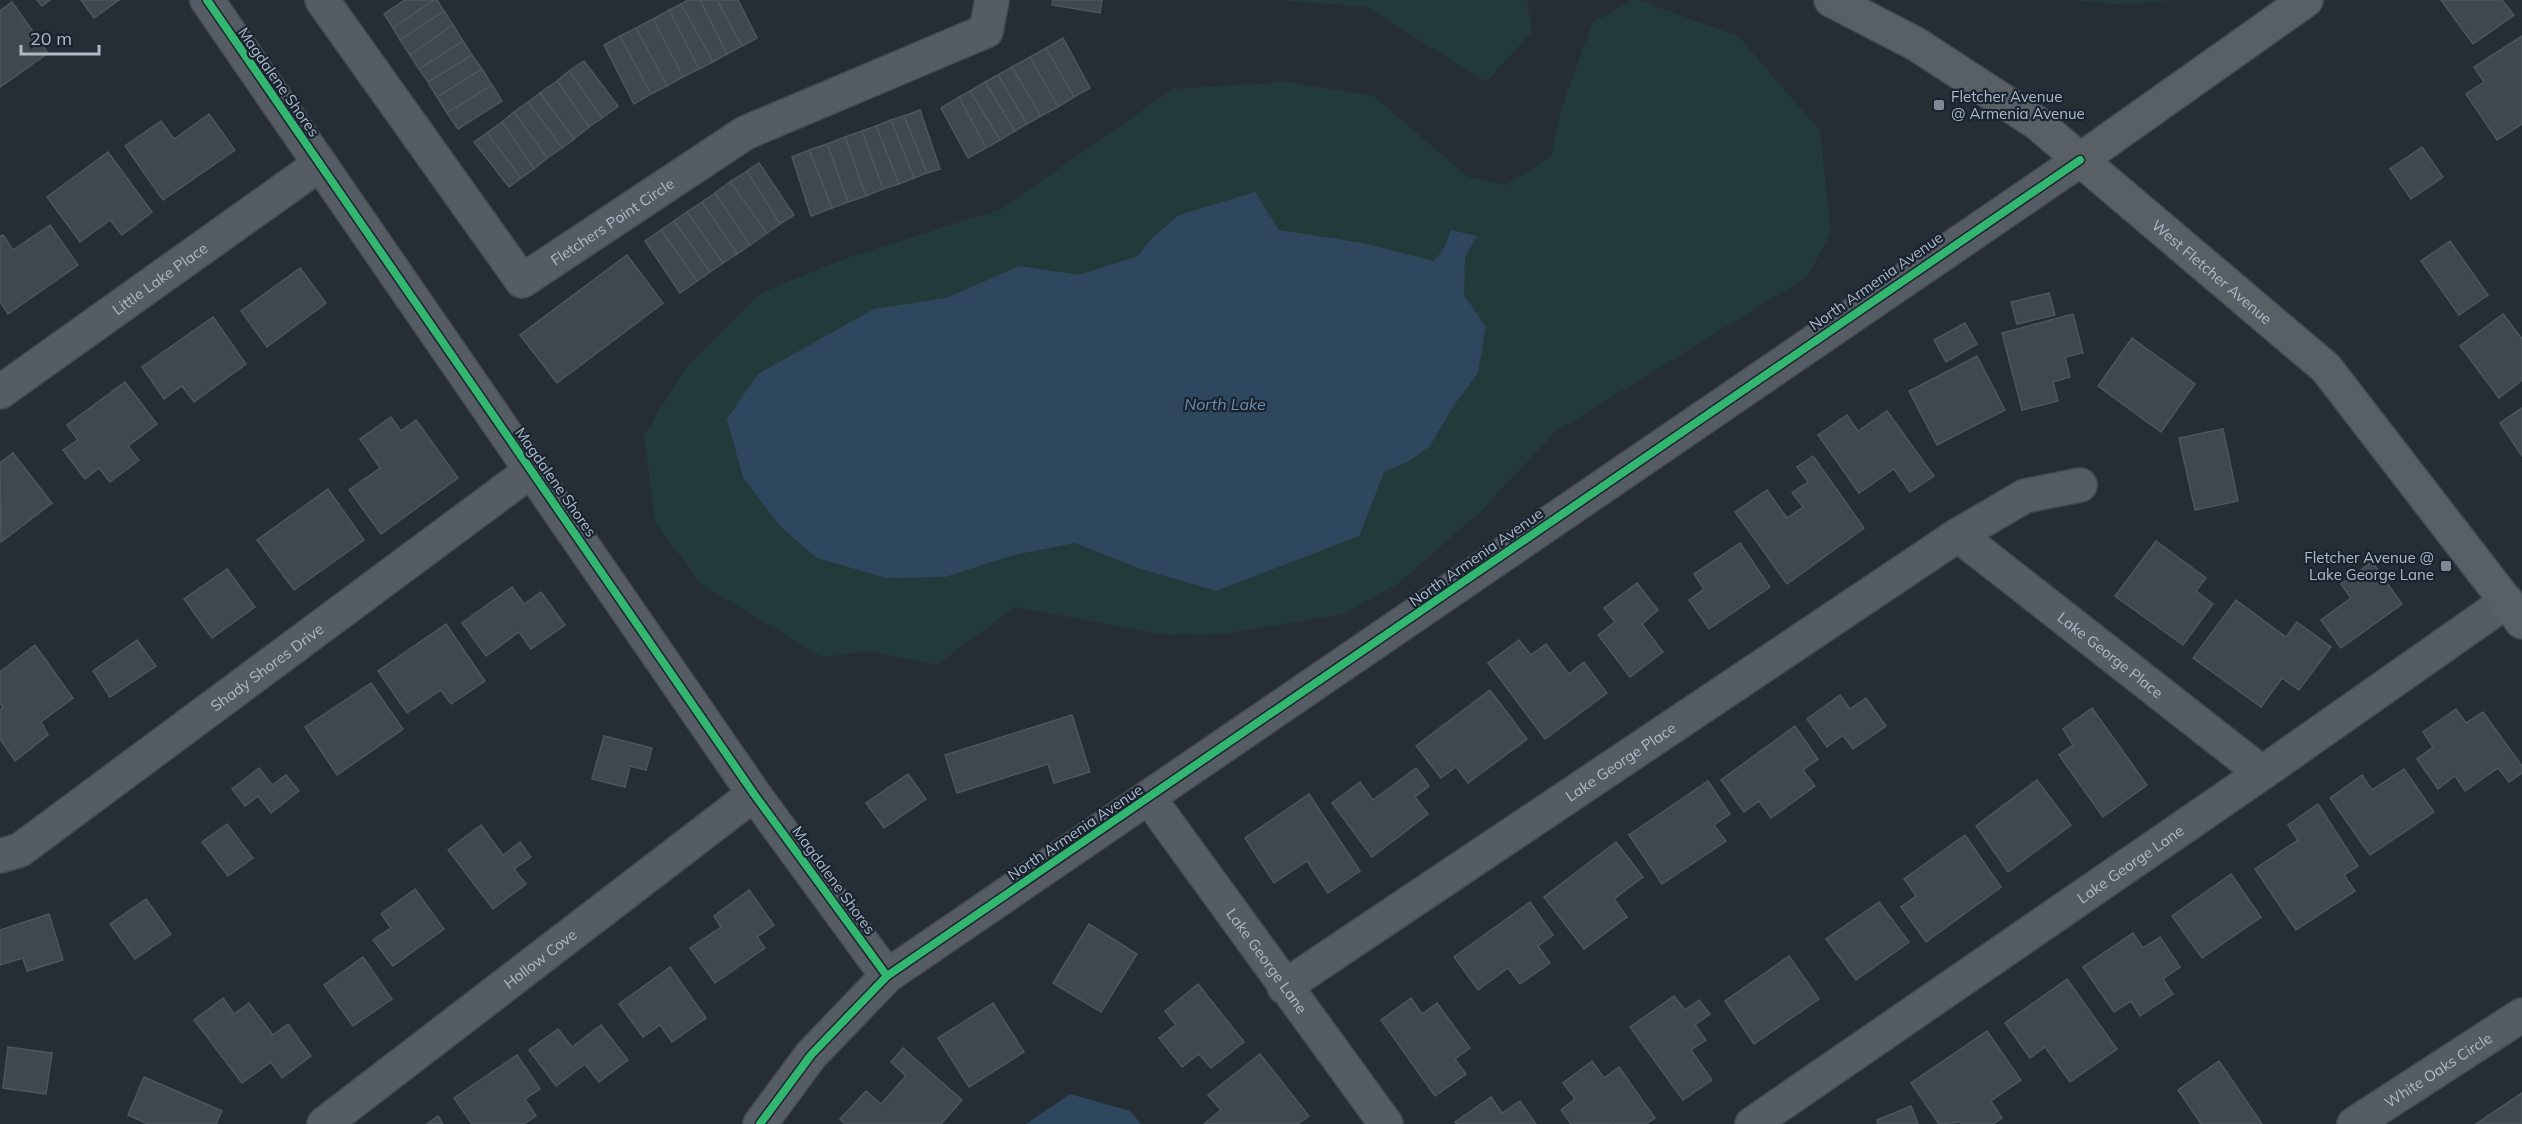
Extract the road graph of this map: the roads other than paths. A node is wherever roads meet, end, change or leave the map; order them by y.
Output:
1 (207, 0) edge
2 (322, 0) edge
3 (992, 0) edge
4 (1831, 0) edge
5 (2306, 0) edge
6 (2080, 160) junction
7 (320, 164) junction
8 (0, 392) edge
9 (532, 470) junction
10 (2080, 485) dead end
11 (1958, 535) junction
12 (2515, 611) edge
13 (2262, 773) junction
14 (754, 794) junction
15 (1149, 798) junction
16 (0, 856) edge
17 (887, 976) junction
18 (1284, 987) junction
19 (2522, 1016) edge
20 (324, 1124) edge
21 (760, 1124) edge
22 (1386, 1124) edge
23 (1752, 1124) edge
24 (2354, 1124) edge

1 - 7 street, Magdalene Shores
2 - 3 street, Fletchers Point Circle
4 - 6 main road, West Fletcher Avenue
5 - 6 main road, North Armenia Avenue
6 - 12 main road, West Fletcher Avenue
6 - 15 street, North Armenia Avenue
7 - 8 street, Little Lake Place
7 - 9 street, Magdalene Shores
9 - 14 street, Magdalene Shores
9 - 16 street, Shady Shores Drive
10 - 11 street, Lake George Place
11 - 13 street, Lake George Place
11 - 18 street, Lake George Place
12 - 13 street, Lake George Lane
13 - 23 street, Lake George Lane
14 - 17 street, Magdalene Shores
14 - 20 street, Hollow Cove
15 - 17 street, North Armenia Avenue
15 - 18 street, Lake George Lane
17 - 21 street, North Armenia Avenue
18 - 22 street, Lake George Lane
19 - 24 street, White Oaks Circle

